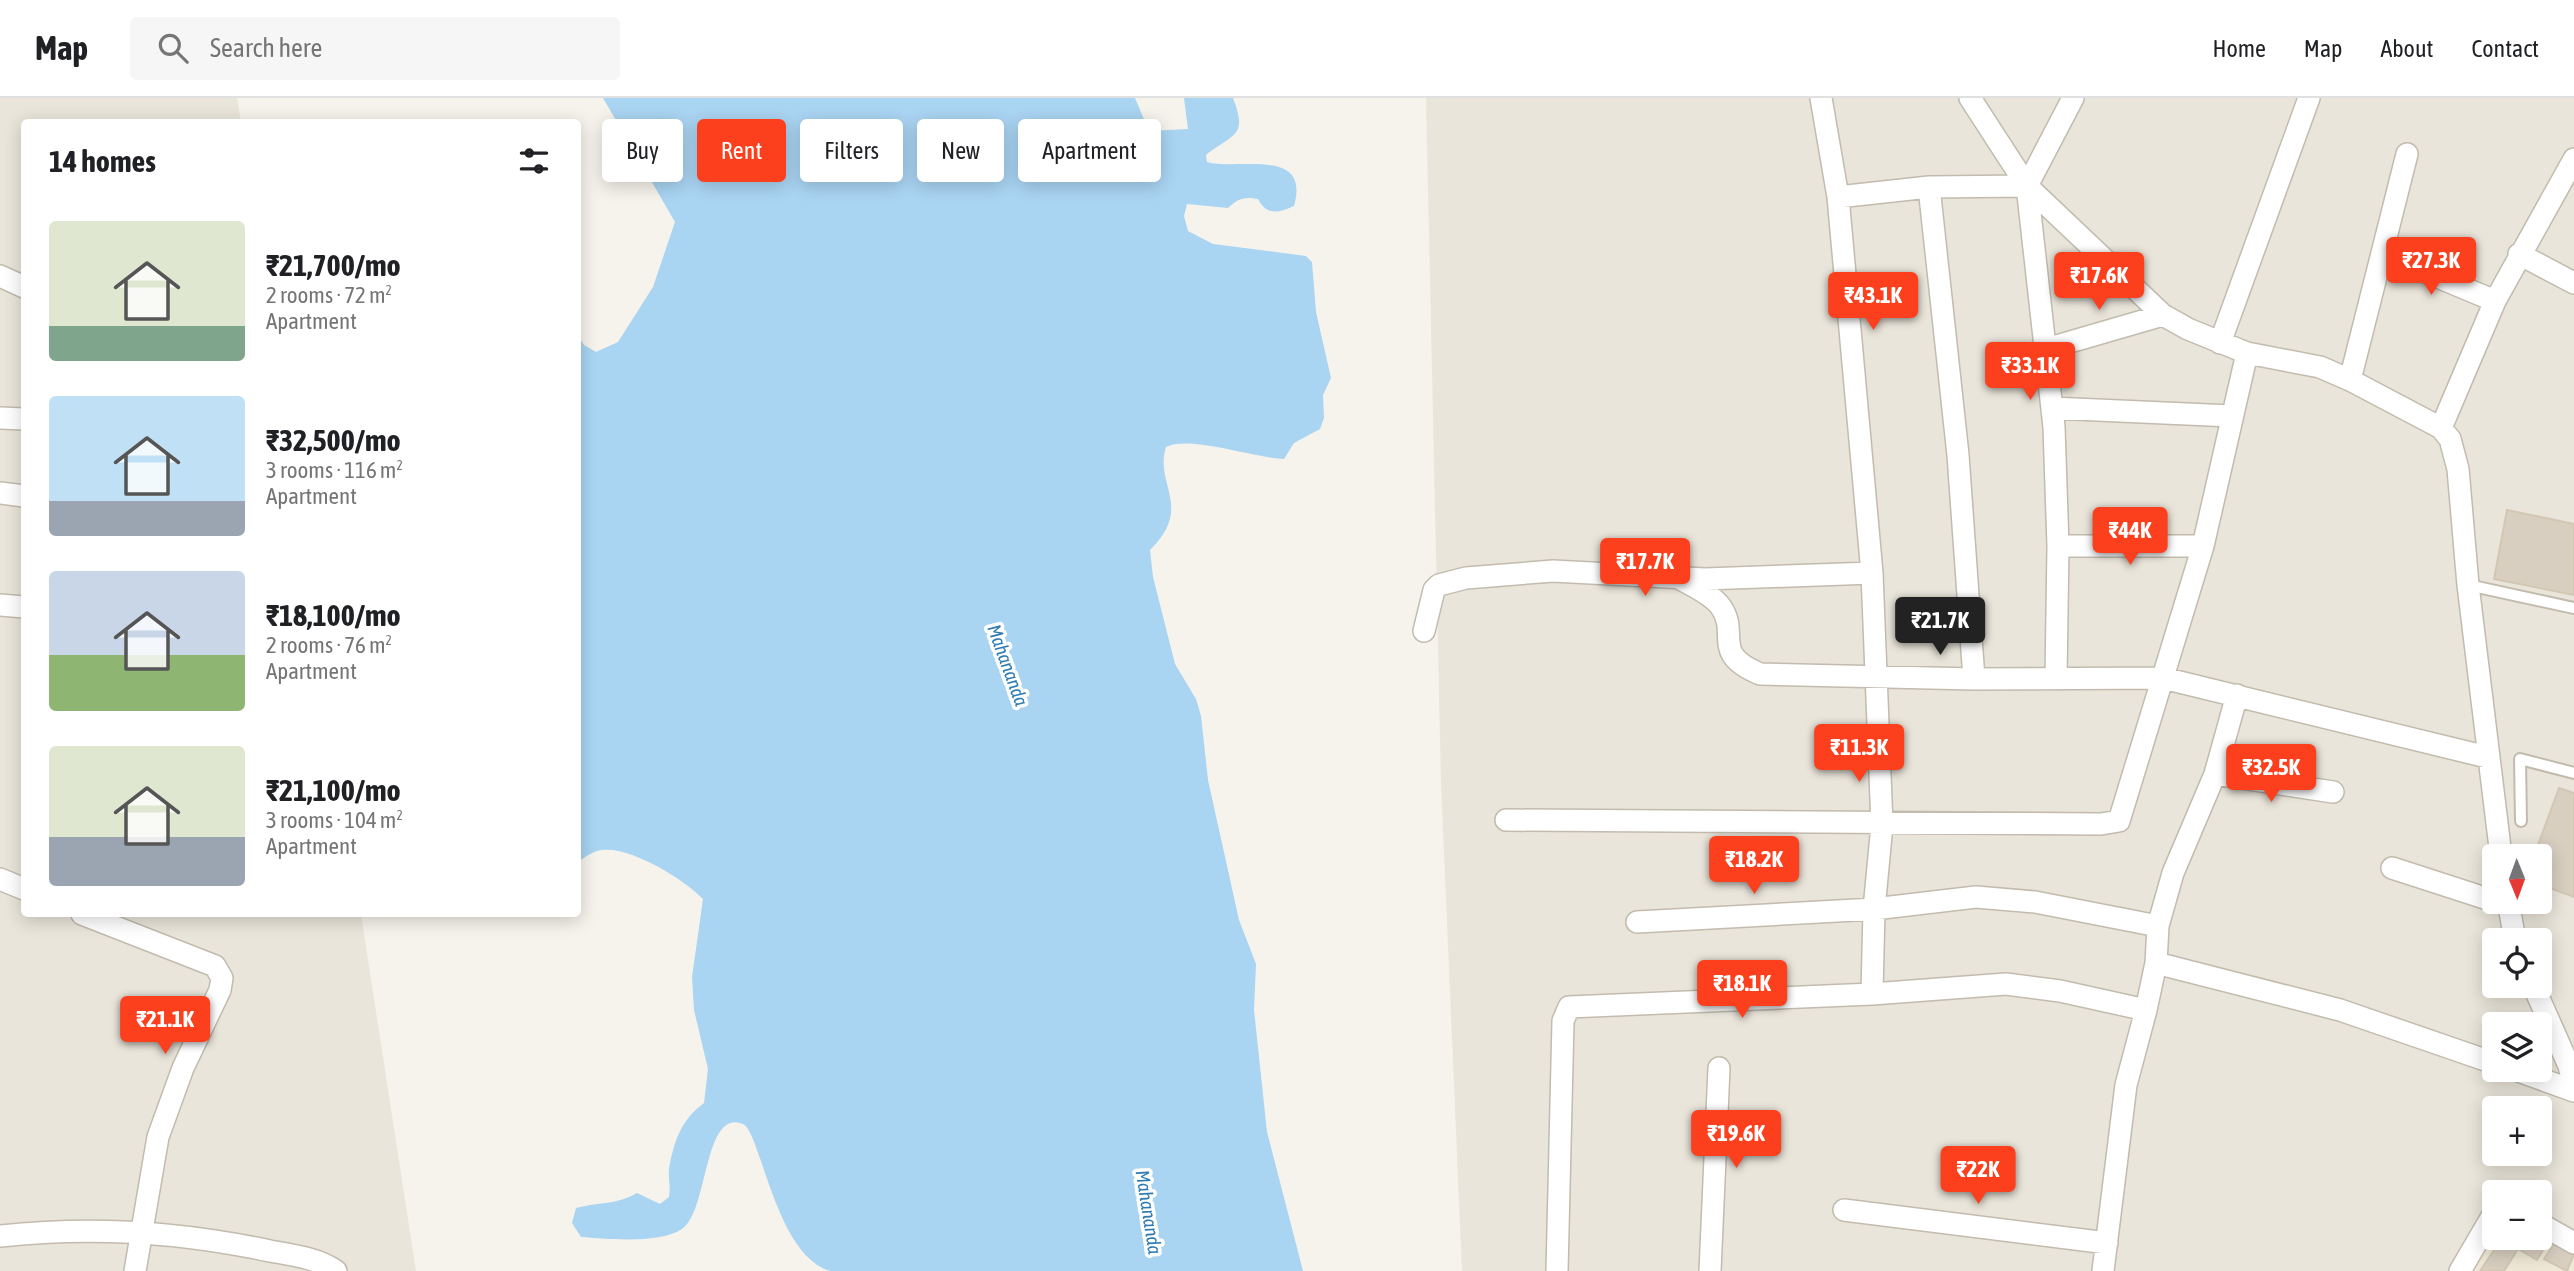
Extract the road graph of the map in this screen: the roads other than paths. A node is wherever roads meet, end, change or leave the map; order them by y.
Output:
1 (1821, 98) edge
2 (1970, 98) edge
3 (2073, 98) edge
4 (2309, 98) edge
5 (2407, 154) dead end
6 (2574, 159) edge
7 (2027, 186) junction
8 (1929, 187) junction
9 (1838, 197) junction
10 (2383, 254) junction
11 (2519, 254) junction
12 (0, 276) edge
13 (2574, 283) edge
14 (21, 286) edge
15 (2495, 301) junction
16 (2163, 315) junction
17 (2220, 343) junction
18 (2046, 349) junction
19 (2247, 353) junction
20 (2350, 380) junction
21 (2052, 408) junction
22 (2232, 416) junction
23 (0, 418) edge
24 (21, 419) edge
25 (2441, 428) junction
26 (0, 493) edge
27 (21, 496) edge
28 (2058, 546) junction
29 (2203, 546) junction
30 (1872, 573) junction
31 (1679, 578) junction
32 (2468, 586) junction
33 (0, 605) edge
34 (21, 607) edge
35 (2574, 608) edge
36 (1424, 631) dead end
37 (1876, 676) junction
38 (2056, 678) junction
39 (2163, 678) junction
40 (1974, 679) junction
41 (2237, 695) junction
42 (2487, 757) junction
43 (2215, 774) junction
44 (2574, 774) edge
45 (2333, 792) dead end
46 (1506, 820) dead end
47 (2521, 821) dead end
48 (1882, 825) junction
49 (2499, 844) edge
50 (2392, 868) dead end
51 (0, 879) edge
52 (21, 888) edge
53 (2482, 896) edge
54 (1874, 909) junction
55 (89, 917) edge
56 (1637, 922) dead end
57 (2158, 926) junction
58 (2156, 963) junction
59 (1872, 994) junction
60 (2539, 998) edge
61 (2146, 1010) junction
62 (2482, 1058) edge
63 (1719, 1068) dead end
64 (2552, 1082) edge
65 (2574, 1089) edge
66 (1844, 1210) dead end
67 (2552, 1231) edge
68 (142, 1232) junction
69 (2482, 1233) edge
70 (0, 1236) edge
71 (2107, 1243) junction
72 (2574, 1244) edge
73 (135, 1271) edge
74 (336, 1271) edge
75 (1557, 1271) edge
76 (1710, 1271) edge
77 (2103, 1271) edge
78 (2460, 1271) edge

1 - 9 street
2 - 7 street
3 - 7 street
4 - 17 street
5 - 10 street
6 - 11 street
7 - 8 street
7 - 16 street
7 - 18 street
8 - 9 street
8 - 40 street
9 - 30 street
10 - 15 street
10 - 20 street
11 - 13 street
11 - 15 street
12 - 14 street
15 - 25 street
16 - 17 street
16 - 18 street
17 - 19 street
18 - 21 street
19 - 20 street
19 - 22 street
20 - 25 street
21 - 22 street
21 - 28 street
22 - 29 street
23 - 24 street
25 - 32 street
26 - 27 street
28 - 29 street
28 - 38 street
29 - 39 street
30 - 31 street
30 - 37 street
31 - 36 street
31 - 37 street
32 - 35 lane
32 - 42 street
33 - 34 street
37 - 40 street
37 - 48 street
38 - 39 street
38 - 40 street
39 - 41 street
39 - 48 street
41 - 42 street
41 - 43 street
42 - 49 street
43 - 45 street
43 - 57 street
44 - 47 lane
46 - 48 street
48 - 54 street
50 - 53 street
51 - 52 street
54 - 56 street
54 - 57 street
54 - 59 street
55 - 68 street
57 - 58 street
58 - 61 street
58 - 62 street
59 - 61 street
59 - 75 street
60 - 65 street
61 - 71 street
63 - 76 street
64 - 65 street
66 - 71 street
67 - 72 street
68 - 70 street
68 - 73 street
68 - 74 street
69 - 78 street
71 - 77 street

